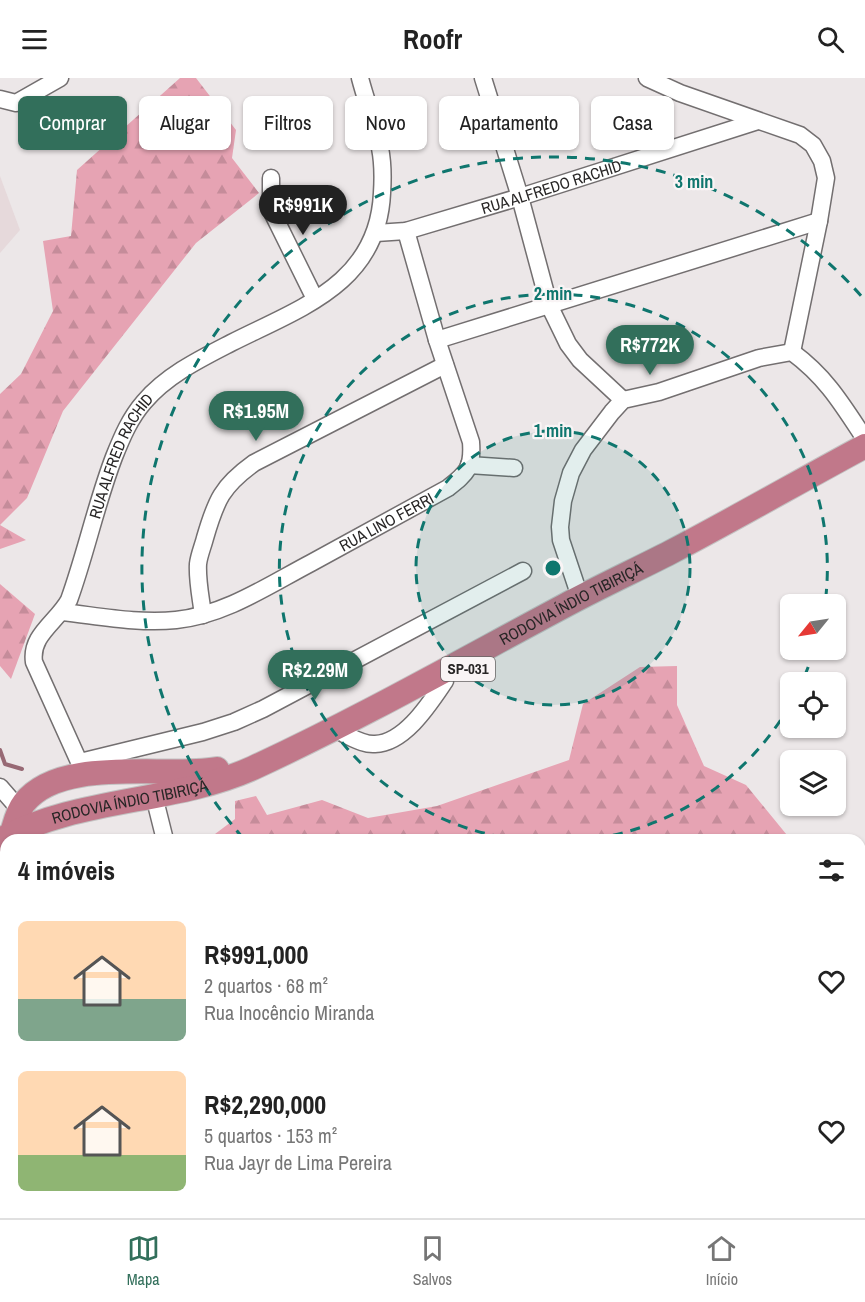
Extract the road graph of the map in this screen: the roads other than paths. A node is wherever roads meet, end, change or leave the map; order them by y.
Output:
1 (60, 78) edge
2 (360, 78) edge
3 (483, 78) edge
4 (647, 78) edge
5 (0, 99) edge
6 (758, 121) junction
7 (271, 178) dead end
8 (520, 197) junction
9 (819, 221) junction
10 (406, 231) junction
11 (376, 233) junction
12 (315, 299) junction
13 (549, 305) junction
14 (437, 340) junction
15 (792, 352) junction
16 (445, 365) junction
17 (623, 400) junction
18 (865, 439) edge
19 (865, 446) edge
20 (865, 458) edge
21 (470, 465) junction
22 (514, 468) dead end
23 (522, 572) dead end
24 (580, 597) junction
25 (62, 612) junction
26 (203, 615) junction
27 (267, 761) junction
28 (82, 769) junction
29 (0, 787) edge
30 (156, 804) junction
31 (20, 810) junction
32 (13, 834) edge
33 (24, 834) edge
34 (44, 834) edge
35 (164, 834) edge

1 - 5 street
2 - 11 street, RUA ALFRED RACHID
3 - 8 street
4 - 6 street
6 - 8 street, RUA ALFREDO RACHID
6 - 9 street
7 - 12 street
8 - 10 street, RUA ALFREDO RACHID
8 - 13 street
9 - 13 street
9 - 15 street
10 - 11 street, RUA ALFREDO RACHID
10 - 14 street
11 - 12 street, RUA ALFRED RACHID
12 - 25 street, RUA ALFRED RACHID
13 - 14 street
13 - 17 street
14 - 16 street
15 - 17 street
15 - 18 street
16 - 21 street
16 - 26 street
17 - 24 street
19 - 24 highway, RODOVIA ÍNDIO TIBIRIÇÁ / SP-031
20 - 30 highway, RODOVIA ÍNDIO TIBIRIÇÁ / SP-031
21 - 22 street
21 - 26 street, RUA LINO FERRI
23 - 28 street
24 - 27 highway, RODOVIA ÍNDIO TIBIRIÇÁ / SP-031
25 - 26 street, RUA LINO FERRI
25 - 28 street, RUA ALFRED RACHID
27 - 28 highway
27 - 33 highway, RODOVIA ÍNDIO TIBIRIÇÁ / SP-031
28 - 31 highway
29 - 31 street
30 - 34 highway, RODOVIA ÍNDIO TIBIRIÇÁ / SP-031
30 - 35 street
31 - 32 highway

